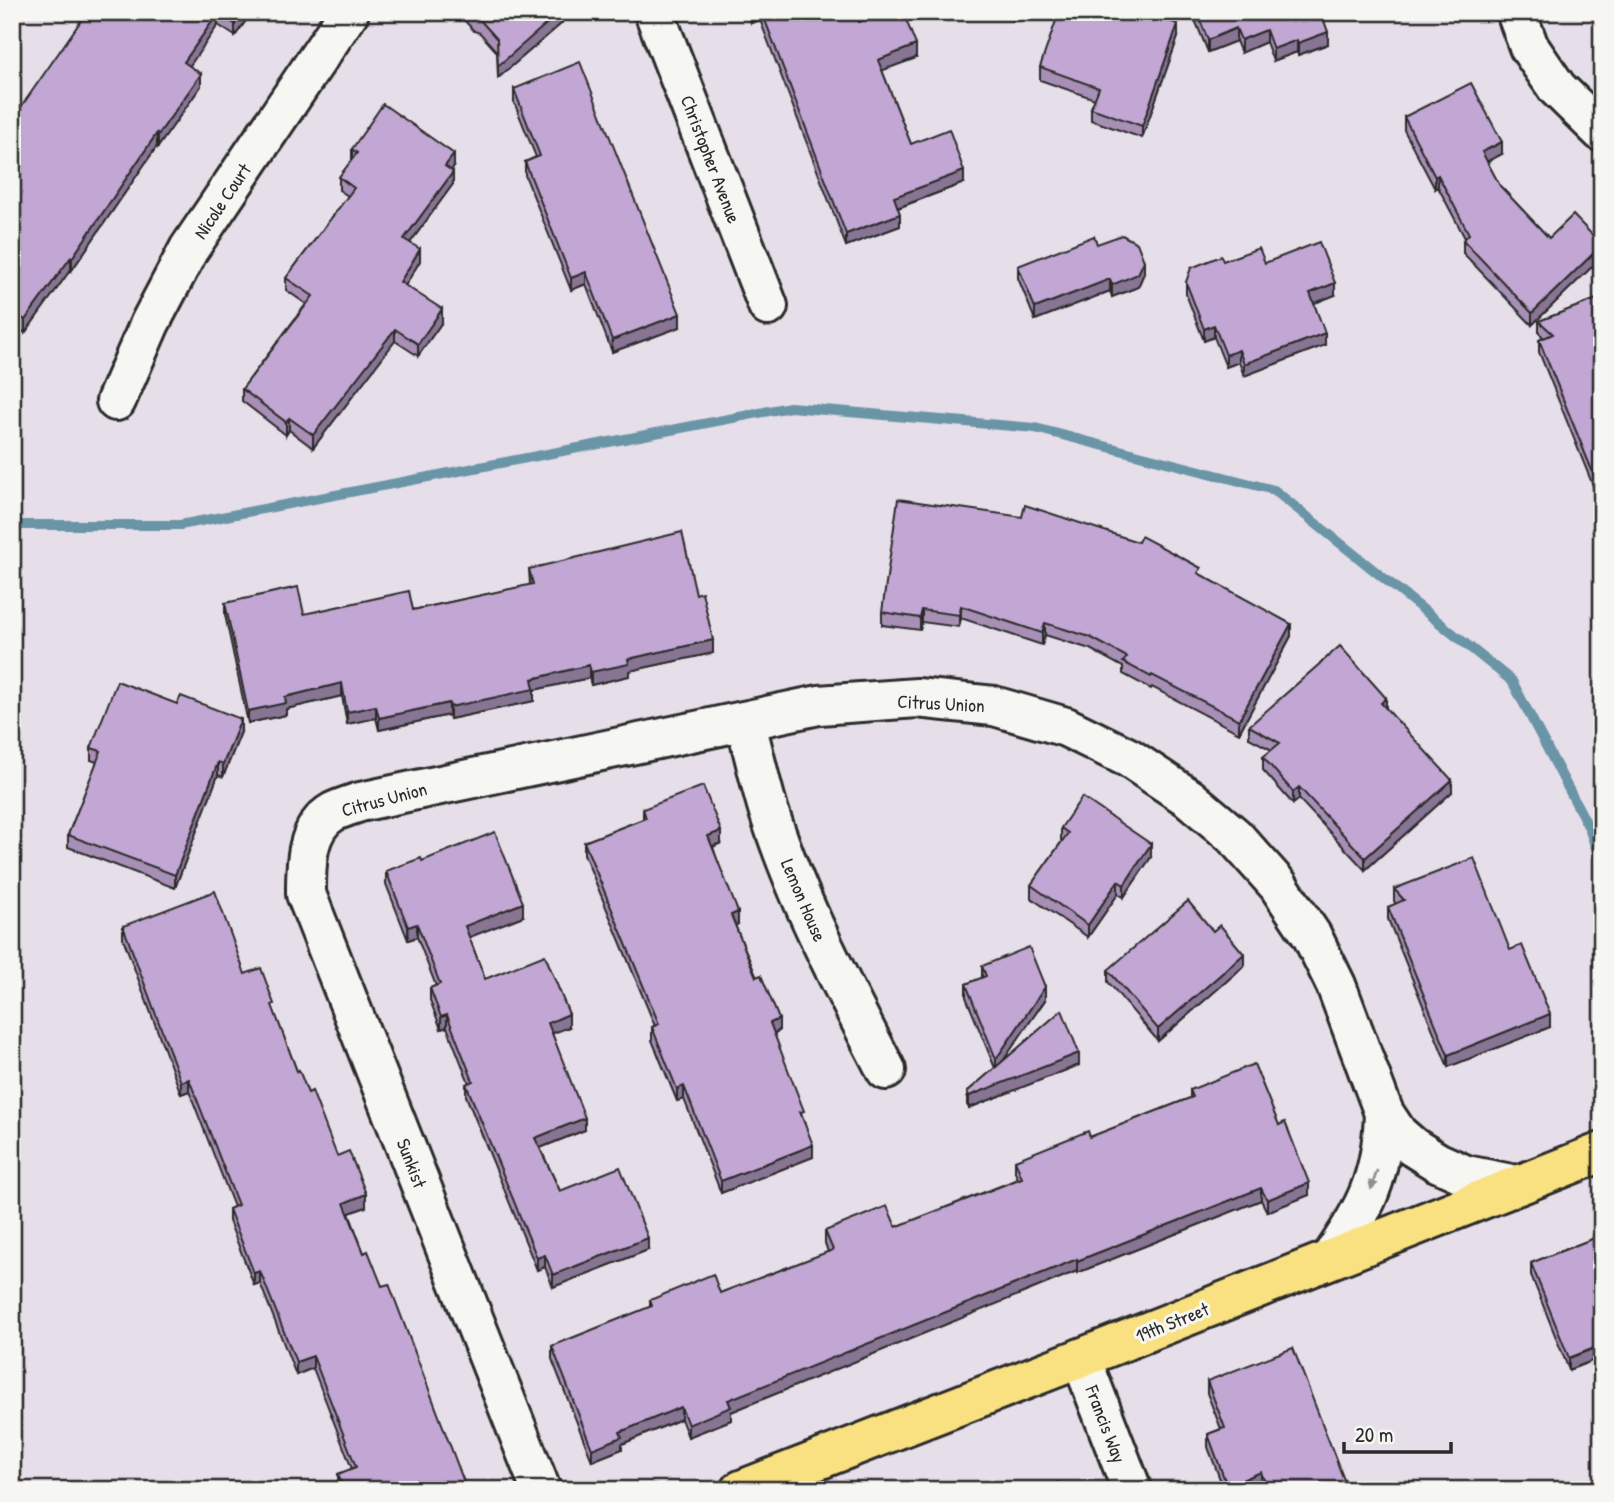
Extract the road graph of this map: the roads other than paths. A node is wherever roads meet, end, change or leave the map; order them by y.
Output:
1 (349, 12) edge
2 (654, 12) edge
3 (1516, 12) edge
4 (1602, 132) edge
5 (768, 306) dead end
6 (116, 401) dead end
7 (745, 720) junction
8 (314, 833) joint
9 (886, 1070) dead end
10 (1384, 1113) junction
11 (1602, 1152) edge
12 (1516, 1185) junction
13 (1331, 1258) junction
14 (1081, 1358) junction
15 (541, 1490) edge
16 (740, 1490) edge
17 (1132, 1490) edge

1 - 6 street, Nicole Court
2 - 5 street, Christopher Avenue
3 - 4 street
7 - 8 street, Citrus Union
7 - 9 street, Lemon House
7 - 10 street, Citrus Union
8 - 15 street, Sunkist
10 - 12 street, Citrus Union
10 -> 13 street, Citrus Union
11 - 12 main road, 19th Street
12 - 13 main road, 19th Street
13 - 14 main road, 19th Street
14 - 16 main road, 19th Street
14 - 17 street, Francis Way

